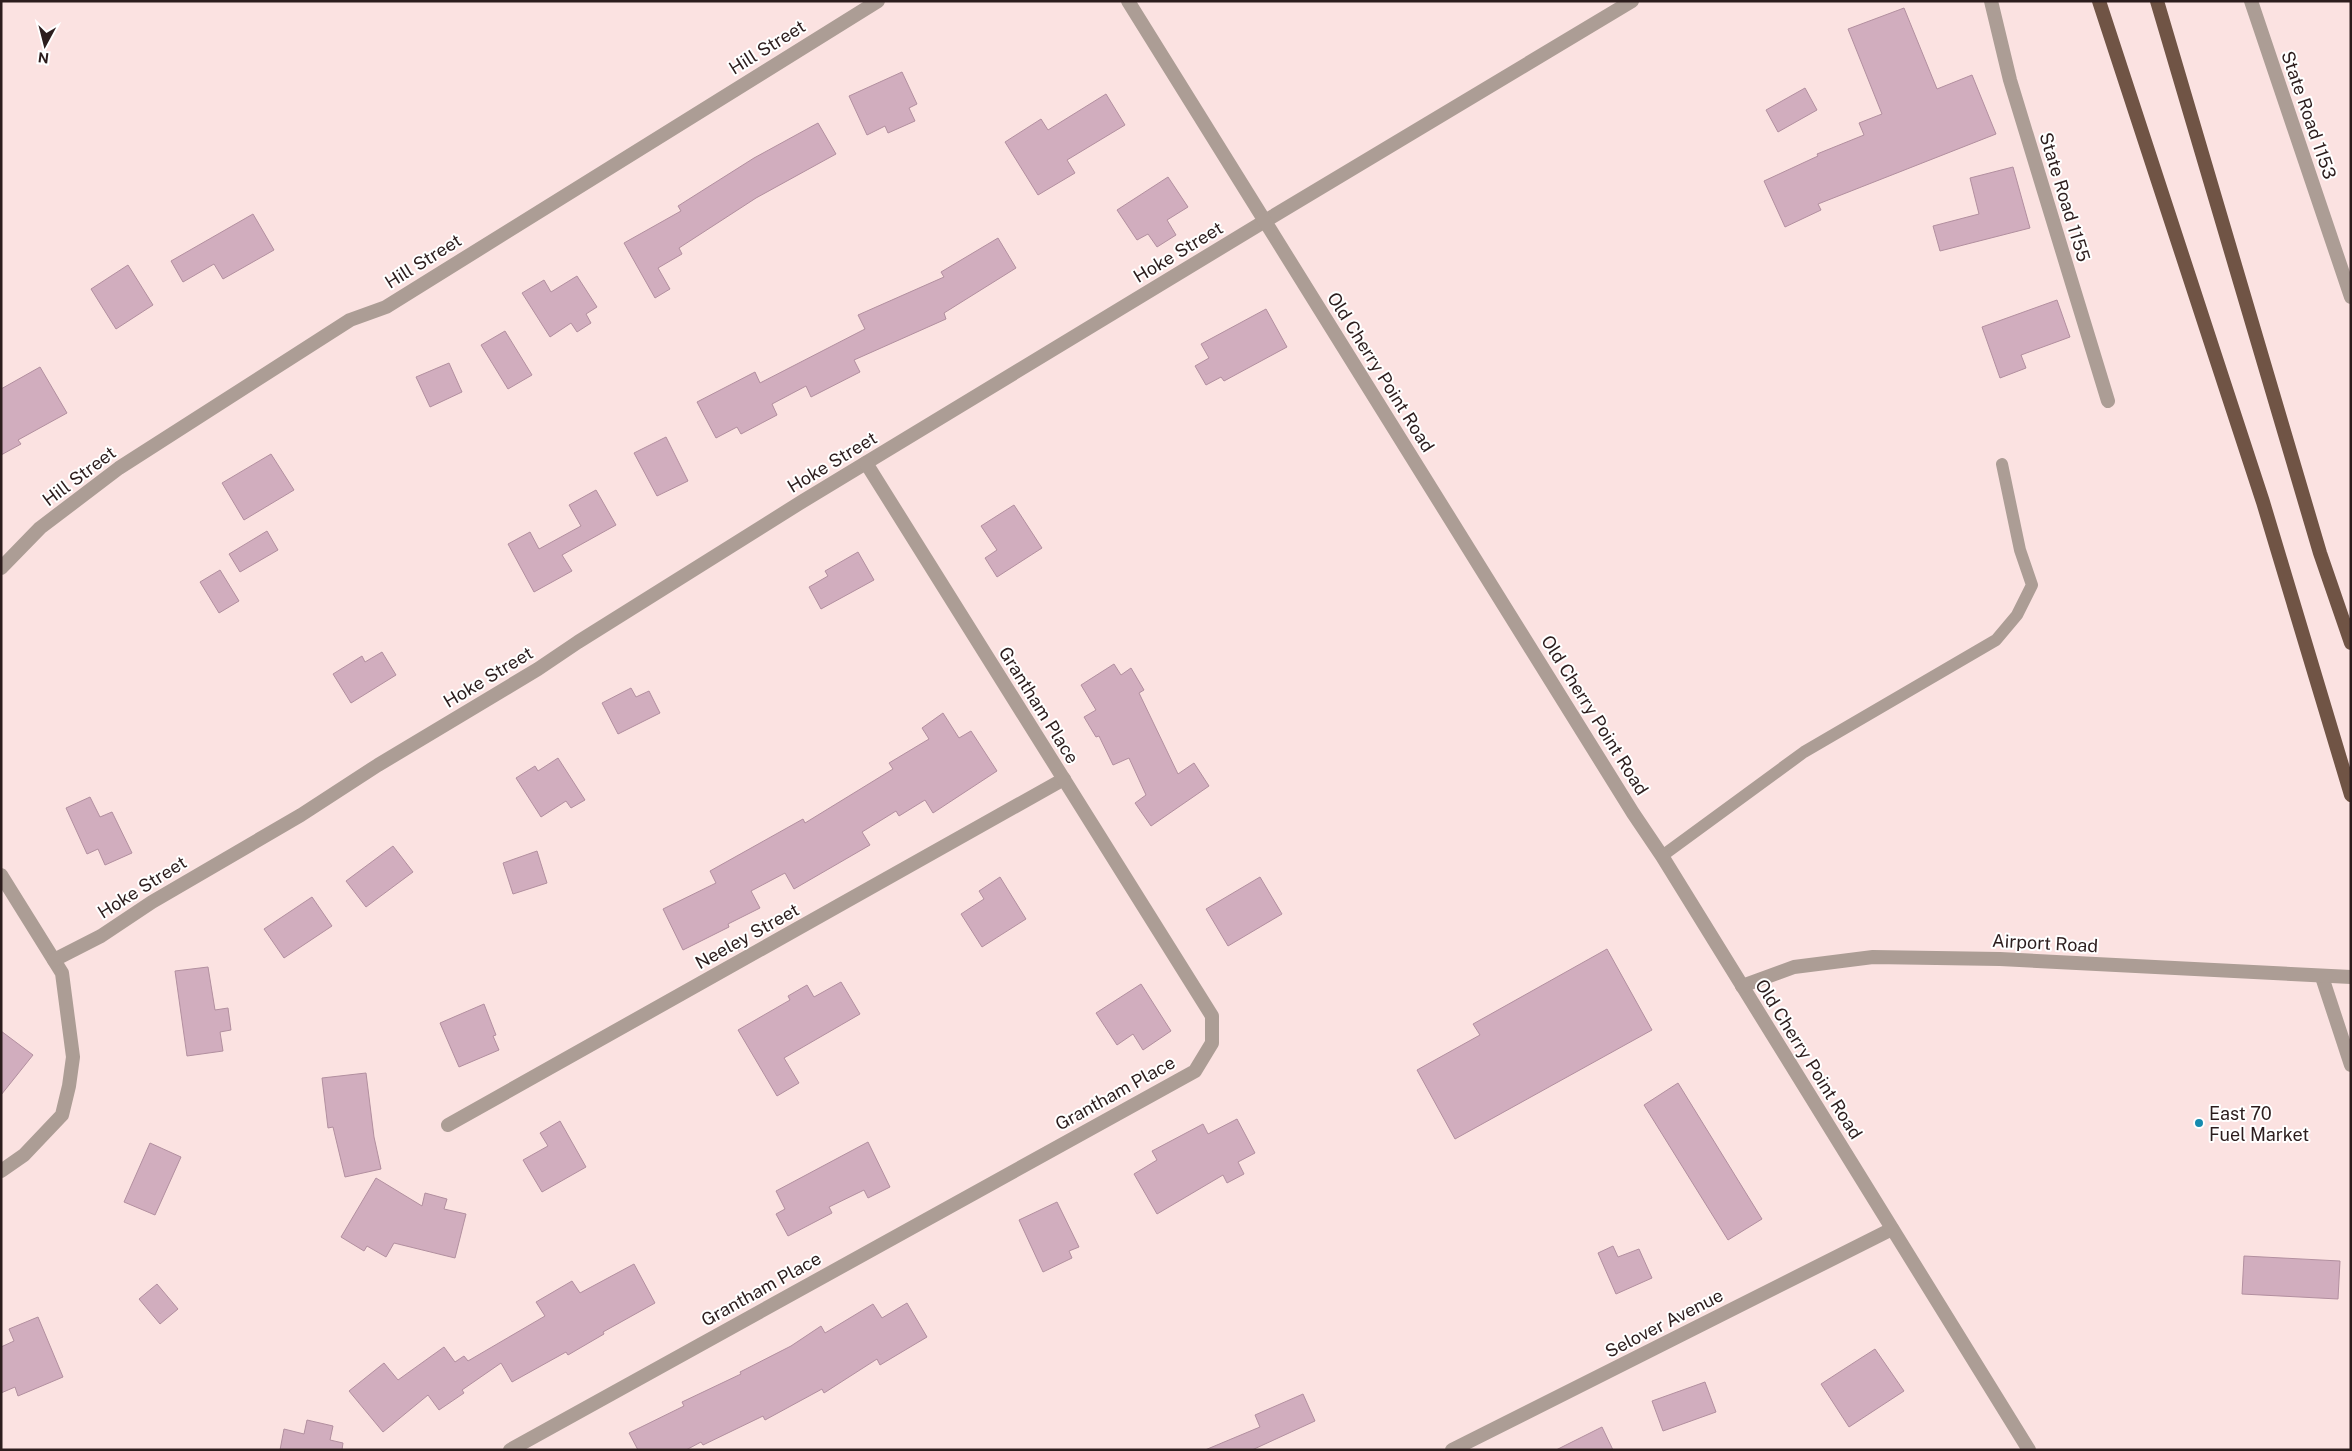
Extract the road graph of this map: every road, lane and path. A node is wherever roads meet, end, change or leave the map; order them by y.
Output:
1 (878, 1) edge
2 (1128, 1) edge
3 (1632, 1) edge
4 (1991, 1) edge
5 (2099, 1) edge
6 (2157, 1) edge
7 (2251, 1) edge
8 (1265, 221) junction
9 (2351, 297) edge
10 (2108, 401) dead end
11 (866, 463) junction
12 (2002, 464) dead end
13 (1, 568) edge
14 (2351, 643) edge
15 (1064, 780) junction
16 (2351, 795) edge
17 (1662, 856) junction
18 (1, 875) edge
19 (54, 960) junction
20 (2322, 977) junction
21 (2351, 977) edge
22 (1742, 986) junction
23 (2351, 1065) edge
24 (448, 1125) dead end
25 (1, 1170) edge
26 (1892, 1229) junction
27 (510, 1450) edge
28 (1452, 1450) edge
29 (2029, 1450) edge

1 - 13 street, Hill Street
2 - 8 street, Old Cherry Point Road
3 - 8 street, Hoke Street
4 - 10 street, State Road 1155
5 - 16 highway
6 - 14 highway
7 - 9 street, State Road 1153
8 - 11 street, Hoke Street
8 - 17 street, Old Cherry Point Road
11 - 15 street, Grantham Place
11 - 19 street, Hoke Street
12 - 17 lane
15 - 24 street, Neeley Street
15 - 27 street, Grantham Place
17 - 22 street, Old Cherry Point Road
18 - 19 street
19 - 25 street
20 - 21 street, Airport Road
20 - 22 street, Airport Road
20 - 23 street
22 - 26 street, Old Cherry Point Road
26 - 28 street, Selover Avenue
26 - 29 street, Old Cherry Point Road

